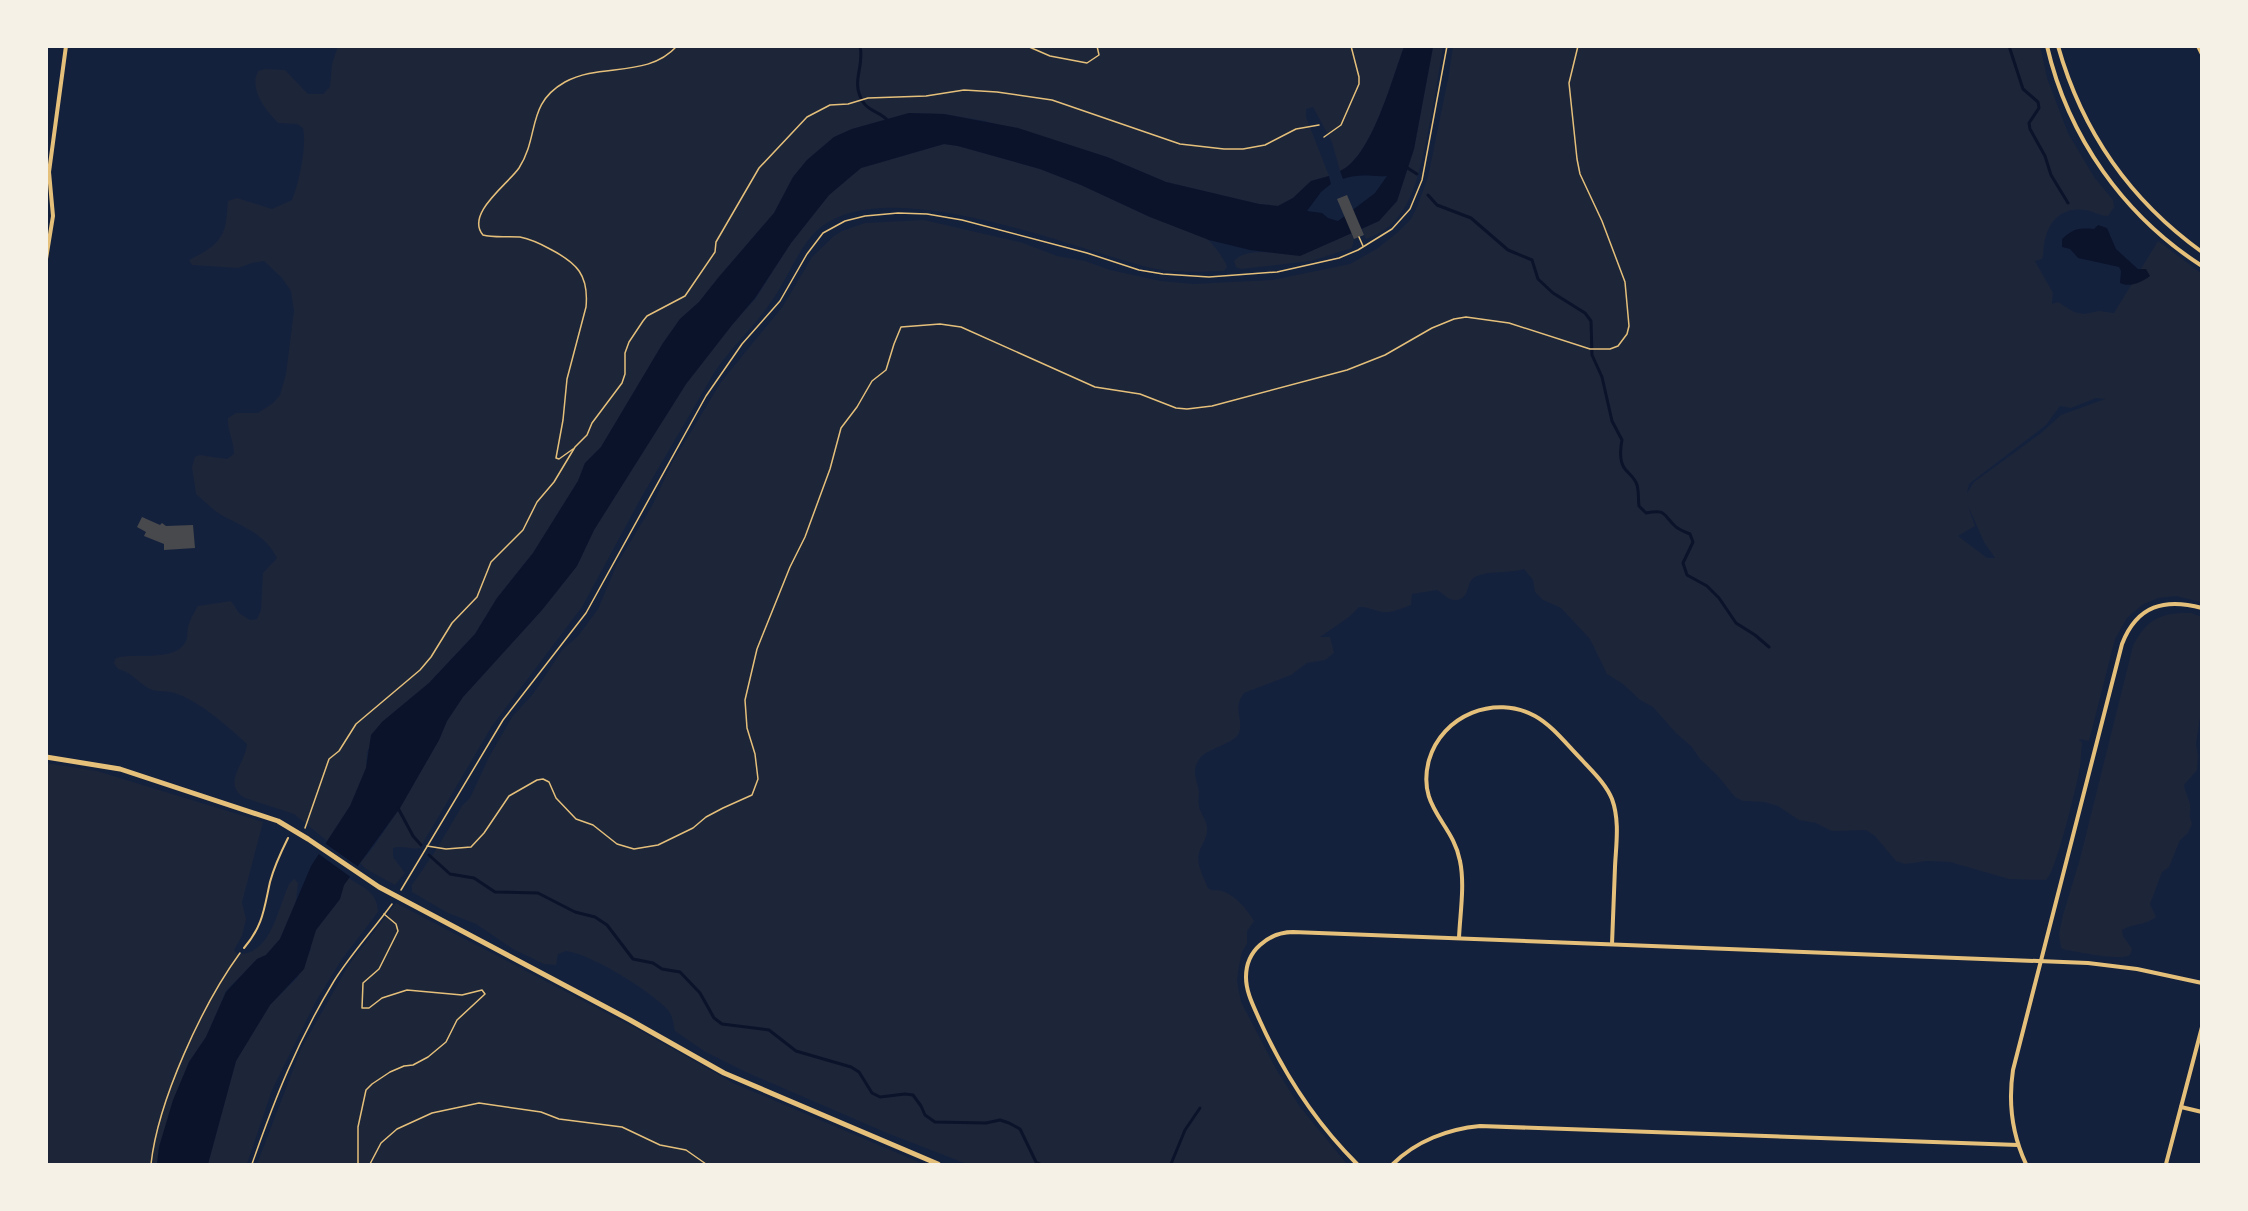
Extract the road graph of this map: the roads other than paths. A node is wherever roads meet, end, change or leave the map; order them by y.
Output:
1 (66, 46) edge
2 (2047, 46) edge
3 (2058, 46) edge
4 (2198, 46) edge
5 (2202, 54) edge
6 (48, 189) edge
7 (2202, 252) edge
8 (46, 259) edge
9 (2202, 267) edge
10 (2202, 608) edge
11 (46, 757) edge
12 (288, 838) dead end
13 (1459, 938) junction
14 (1612, 944) junction
15 (244, 948) road end
16 (2040, 961) junction
17 (2202, 983) edge
18 (2202, 1027) edge
19 (2181, 1107) junction
20 (2202, 1112) edge
21 (2018, 1145) junction
22 (938, 1164) edge
23 (1357, 1164) edge
24 (1393, 1164) edge
25 (2026, 1164) edge
26 (2166, 1164) edge

1 - 6 street
2 - 9 street
3 - 7 street
4 - 5 street
6 - 8 street
10 - 16 street
11 - 22 street
12 - 15 lane
13 - 14 street
13 - 14 street
13 - 23 street
14 - 16 street
16 - 17 street
16 - 21 street
18 - 19 street
19 - 20 street
19 - 26 street
21 - 24 street
21 - 25 street

